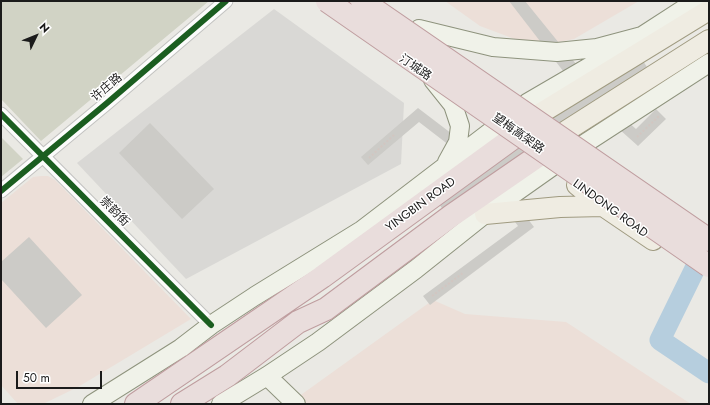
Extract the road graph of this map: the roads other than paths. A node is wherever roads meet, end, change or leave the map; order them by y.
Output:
1 (226, 1) edge
2 (315, 1) edge
3 (327, 1) edge
4 (362, 1) edge
5 (379, 1) edge
6 (696, 1) edge
7 (709, 10) edge
8 (419, 29) junction
9 (642, 36) junction
10 (709, 40) edge
11 (709, 62) edge
12 (433, 80) junction
13 (534, 108) junction
14 (1, 114) edge
15 (566, 131) junction
16 (505, 132) junction
17 (584, 144) junction
18 (43, 156) junction
19 (545, 161) junction
20 (443, 169) junction
21 (1, 190) edge
22 (603, 206) junction
23 (485, 214) junction
24 (709, 235) edge
25 (709, 240) edge
26 (709, 266) edge
27 (709, 278) edge
28 (211, 325) junction
29 (267, 376) junction
30 (92, 404) edge
31 (136, 404) edge
32 (182, 404) edge
33 (221, 404) edge
34 (296, 404) edge

1 - 18 street, 许庄路
2 - 12 main road, 汀城路
3 - 26 highway, 望梅高架路, bridge
4 - 25 highway, 望梅高架路, bridge
5 - 8 main road
6 - 9 main road
7 - 13 main road, YINGBIN ROAD
8 - 9 main road
8 - 13 main road
9 - 13 main road
10 - 15 main road
11 - 17 main road
12 - 16 main road, 汀城路
12 - 20 main road
13 - 15 main road
13 - 16 main road, YINGBIN ROAD
14 - 18 street, 崇韵街
15 - 17 main road
15 - 19 highway
16 - 19 main road, LINDONG ROAD
16 - 20 main road
16 - 31 highway, YINGBIN ROAD
17 - 19 main road
17 - 24 main road
18 - 21 street, 许庄路
18 - 28 street, 崇韵街
19 - 22 main road, LINDONG ROAD
19 - 23 main road
19 - 32 highway
20 - 28 main road
22 - 23 main road
22 - 27 main road, LINDONG ROAD
23 - 29 main road
28 - 30 main road
29 - 33 main road
29 - 34 main road

